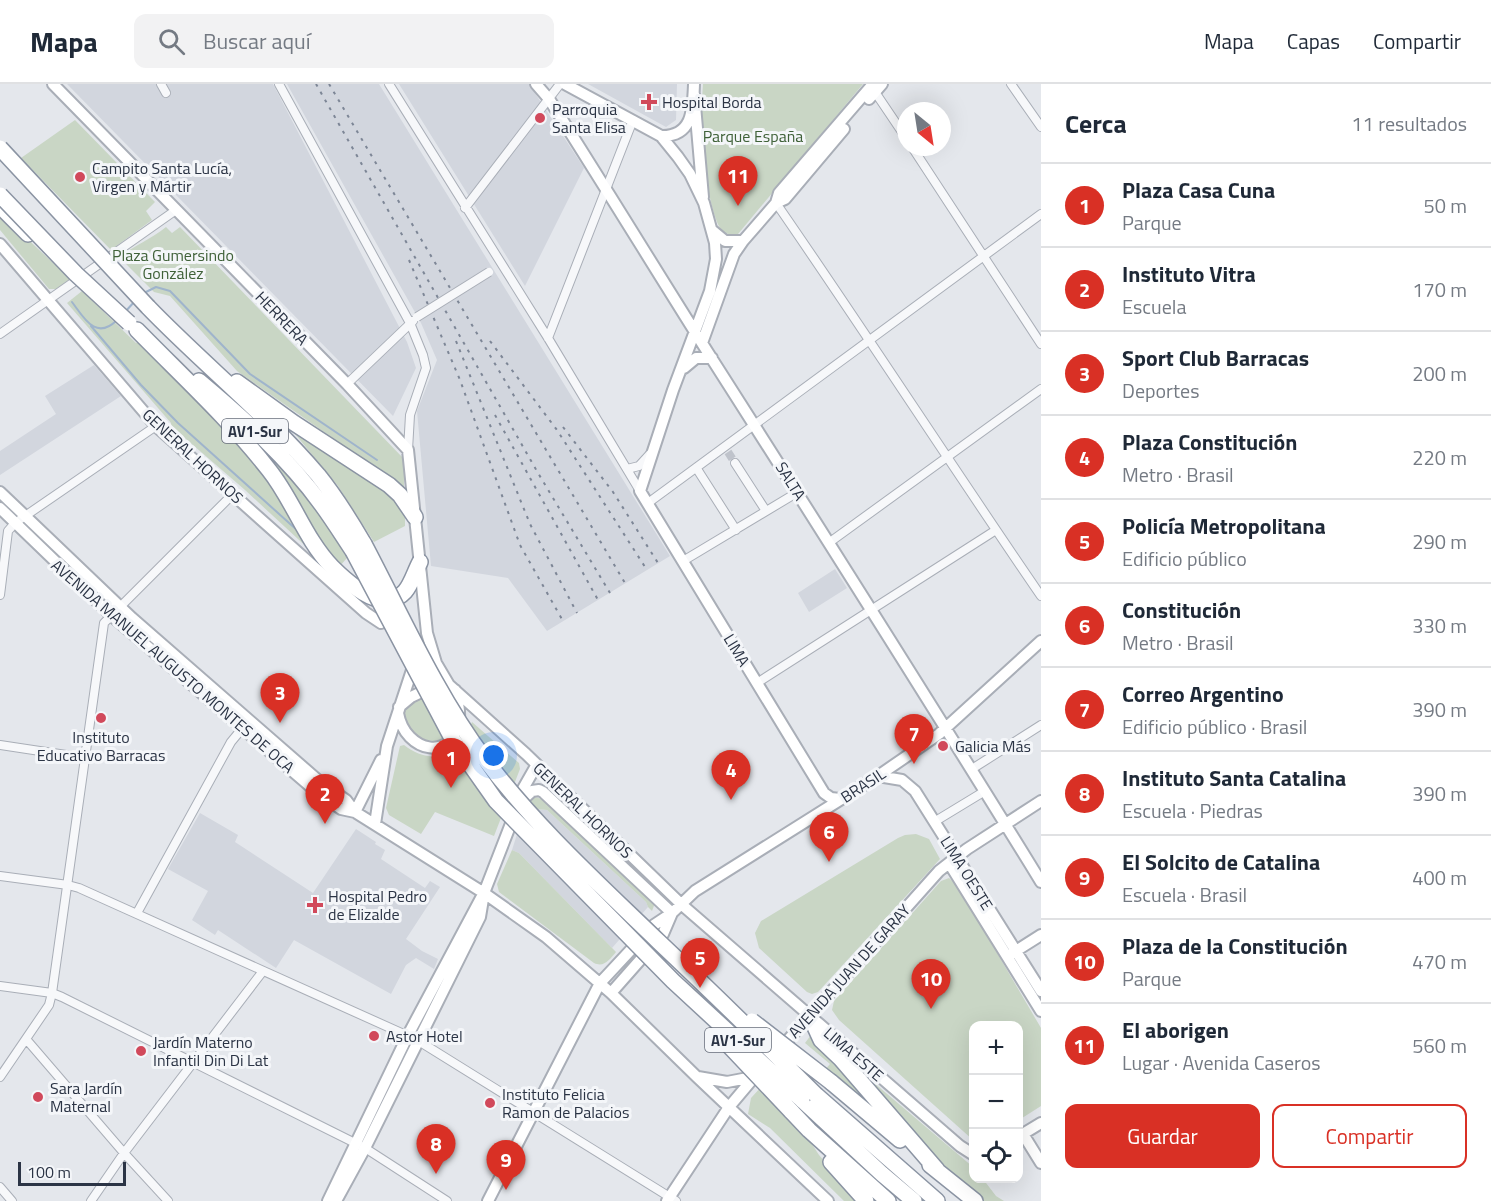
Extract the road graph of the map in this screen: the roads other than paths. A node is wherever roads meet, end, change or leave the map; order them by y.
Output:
1 (53, 84) edge
2 (161, 84) edge
3 (279, 84) edge
4 (389, 84) edge
5 (536, 84) edge
6 (560, 84) edge
7 (565, 84) edge
8 (1011, 84) edge
9 (875, 86) edge
10 (694, 89) edge
11 (166, 93) dead end
12 (549, 99) junction
13 (633, 120) junction
14 (897, 123) edge
15 (1041, 127) edge
16 (661, 136) junction
17 (0, 148) edge
18 (918, 156) edge
19 (606, 188) junction
20 (0, 195) edge
21 (704, 203) junction
22 (776, 203) junction
23 (0, 206) edge
24 (465, 208) junction
25 (177, 210) junction
26 (1041, 214) edge
27 (713, 231) junction
28 (742, 241) junction
29 (0, 244) edge
30 (984, 256) junction
31 (501, 264) junction
32 (76, 274) junction
33 (48, 300) junction
34 (410, 323) junction
35 (133, 327) junction
36 (168, 328) junction
37 (695, 331) junction
38 (0, 334) edge
39 (548, 338) junction
40 (871, 340) junction
41 (702, 343) junction
42 (1041, 344) edge
43 (712, 358) junction
44 (347, 384) junction
45 (1041, 389) edge
46 (673, 390) junction
47 (755, 425) junction
48 (156, 426) junction
49 (654, 448) junction
50 (408, 450) junction
51 (947, 457) junction
52 (735, 463) tunnel mouth
53 (627, 469) junction
54 (697, 469) junction
55 (640, 491) junction
56 (0, 492) edge
57 (798, 492) junction
58 (233, 494) junction
59 (648, 503) junction
60 (0, 508) edge
61 (766, 512) junction
62 (415, 517) junction
63 (19, 519) junction
64 (736, 530) junction
65 (996, 530) junction
66 (830, 542) junction
67 (358, 548) junction
68 (683, 561) junction
69 (420, 562) junction
70 (0, 595) edge
71 (1041, 596) edge
72 (378, 598) junction
73 (121, 608) junction
74 (872, 609) junction
75 (112, 616) junction
76 (381, 623) dead end
77 (1041, 641) edge
78 (412, 670) joint
79 (757, 682) junction
80 (452, 687) junction
81 (398, 710) junction
82 (245, 724) junction
83 (1041, 725) edge
84 (946, 727) junction
85 (0, 745) edge
86 (387, 746) junction
87 (86, 758) junction
88 (536, 766) junction
89 (972, 769) junction
90 (878, 776) junction
91 (985, 791) junction
92 (840, 799) junction
93 (1041, 801) edge
94 (519, 803) junction
95 (355, 812) junction
96 (934, 822) junction
97 (375, 824) junction
98 (1005, 824) junction
99 (953, 859) junction
100 (0, 876) edge
101 (1041, 882) edge
102 (68, 885) junction
103 (484, 893) junction
104 (681, 904) junction
105 (137, 913) junction
106 (672, 913) junction
107 (1041, 935) edge
108 (1012, 954) junction
109 (264, 971) junction
110 (600, 983) junction
111 (0, 986) edge
112 (711, 991) junction
113 (1041, 991) edge
114 (52, 993) junction
115 (611, 993) junction
116 (1041, 1011) edge
117 (810, 1016) junction
118 (412, 1038) junction
119 (26, 1039) junction
120 (195, 1062) junction
121 (0, 1077) edge
122 (697, 1077) junction
123 (753, 1077) junction
124 (814, 1095) junction
125 (729, 1107) junction
126 (533, 1112) junction
127 (1041, 1123) edge
128 (809, 1130) junction
129 (1023, 1135) edge
130 (1023, 1139) edge
131 (360, 1146) junction
132 (969, 1152) edge
133 (124, 1153) junction
134 (1041, 1163) edge
135 (937, 1170) junction
136 (0, 1187) edge
137 (671, 1200) edge
138 (12, 1201) edge
139 (91, 1201) edge
140 (168, 1201) edge
141 (328, 1201) edge
142 (336, 1201) edge
143 (447, 1201) edge
144 (488, 1201) edge
145 (828, 1201) edge
146 (866, 1201) edge
147 (888, 1201) edge
148 (914, 1201) edge
149 (937, 1201) edge
150 (963, 1201) edge
151 (975, 1201) edge

1 - 25 main road, HERRERA
2 - 11 street
3 - 34 street
4 - 24 street
5 - 12 main road, SALTA
6 - 12 street
7 - 13 main road
8 - 15 street
9 - 14 street
9 - 22 main road
10 - 16 main road
10 - 21 main road
12 - 19 main road, SALTA
12 - 24 street
13 - 16 main road
13 - 19 street
16 - 21 main road
17 - 36 highway, AV1-Sur, bridge
18 - 30 street
19 - 37 main road, SALTA
19 - 39 street
20 - 32 highway, AV1-Sur, bridge
21 - 27 main road
22 - 28 main road
22 - 40 street
23 - 32 highway, bridge
24 - 31 street
25 - 33 street
25 - 44 main road, HERRERA
26 - 30 street
27 - 28 main road
27 - 37 main road
28 - 41 main road
29 - 33 main road, GENERAL HORNOS
30 - 40 street
30 - 42 street
31 - 34 street, bridge
31 - 39 street
32 - 35 highway, AV1-Sur, bridge
33 - 38 street
33 - 48 main road, GENERAL HORNOS
34 - 44 street
34 - 50 street
35 - 67 highway, AV1-Sur
35 - 72 highway
36 - 62 highway
36 - 67 highway, AV1-Sur
37 - 41 main road, SALTA
37 - 46 main road
39 - 53 street
40 - 47 street
40 - 51 street
41 - 43 main road, SALTA
43 - 46 main road
43 - 47 main road, SALTA
44 - 50 main road, HERRERA
45 - 51 street
46 - 49 main road
47 - 54 street
47 - 57 main road, SALTA
48 - 58 main road, GENERAL HORNOS
48 - 63 street
49 - 53 street
49 - 55 main road
50 - 62 main road, GENERAL HORNOS
51 - 65 street
51 - 66 street
52 - 61 street
53 - 55 street
54 - 59 street
54 - 64 street
55 - 59 main road, LIMA
56 - 63 main road, AVENIDA MANUEL AUGUSTO MONTES DE OCA
57 - 61 street
57 - 66 main road, SALTA
58 - 73 street
58 - 76 main road, GENERAL HORNOS
59 - 68 main road, LIMA
60 - 63 main road, AVENIDA MANUEL AUGUSTO MONTES DE OCA
61 - 64 street
62 - 69 main road, GENERAL HORNOS
63 - 70 street
63 - 73 main road, AVENIDA MANUEL AUGUSTO MONTES DE OCA
63 - 75 main road, AVENIDA MANUEL AUGUSTO MONTES DE OCA
64 - 68 street
65 - 71 street
65 - 74 street
66 - 74 main road, SALTA
67 - 112 highway, AV1-Sur, bridge
67 - 124 highway, AV1-Sur, bridge
68 - 79 main road, LIMA
69 - 72 highway
69 - 80 main road, GENERAL HORNOS
72 - 78 highway
73 - 75 street
73 - 82 main road, AVENIDA MANUEL AUGUSTO MONTES DE OCA
74 - 79 street
74 - 84 main road, SALTA
75 - 82 main road, AVENIDA MANUEL AUGUSTO MONTES DE OCA
75 - 87 street
77 - 84 main road, BRASIL
78 - 81 main road
79 - 92 main road, LIMA
80 - 81 main road
80 - 81 main road
80 - 88 main road, GENERAL HORNOS
81 - 86 main road
82 - 95 main road, AVENIDA MANUEL AUGUSTO MONTES DE OCA
82 - 105 street
83 - 89 street
84 - 89 main road, SALTA
84 - 90 main road, BRASIL
85 - 87 street
86 - 95 main road
86 - 97 main road
87 - 102 street
88 - 94 main road
88 - 104 main road, GENERAL HORNOS
89 - 91 main road, SALTA
90 - 92 main road, BRASIL
90 - 96 main road, LIMA OESTE
91 - 96 street
91 - 98 main road, SALTA
92 - 104 main road, BRASIL
93 - 98 main road, AVENIDA JUAN DE GARAY
94 - 103 main road
94 - 106 main road, GENERAL HORNOS
95 - 97 main road, AVENIDA MANUEL AUGUSTO MONTES DE OCA
96 - 99 main road, LIMA OESTE
97 - 103 main road, AVENIDA MANUEL AUGUSTO MONTES DE OCA
98 - 99 main road, AVENIDA JUAN DE GARAY
98 - 101 main road, SALTA
99 - 108 main road, LIMA OESTE
99 - 117 main road, AVENIDA JUAN DE GARAY
100 - 102 street
102 - 105 street
102 - 114 street
103 - 110 main road, AVENIDA MANUEL AUGUSTO MONTES DE OCA
103 - 118 main road
104 - 106 main road, BRASIL
104 - 117 main road, LIMA ESTE
105 - 109 street
106 - 110 main road, BRASIL
106 - 115 main road, BRASIL
107 - 108 main road
108 - 113 main road, LIMA OESTE
108 - 116 main road, LIMA OESTE
109 - 118 street
109 - 120 street
110 - 115 main road, AVENIDA MANUEL AUGUSTO MONTES DE OCA
110 - 126 main road, BRASIL
111 - 114 street
112 - 124 highway, AV1-Sur, bridge
112 - 124 highway, bridge
114 - 119 street
114 - 120 street
115 - 122 main road, AVENIDA MANUEL AUGUSTO MONTES DE OCA
117 - 123 main road, AVENIDA JUAN DE GARAY
117 - 132 main road, LIMA ESTE
117 - 135 highway
118 - 126 street
118 - 131 main road
119 - 121 street
119 - 133 street
120 - 131 street
120 - 133 street
122 - 123 main road
122 - 125 main road, AVENIDA MANUEL AUGUSTO MONTES DE OCA
123 - 125 main road, AVENIDA JUAN DE GARAY
124 - 128 highway
124 - 135 highway
124 - 148 highway, AV1-Sur
124 - 149 highway, AV1-Sur
124 - 150 highway
125 - 137 main road, AVENIDA JUAN DE GARAY
125 - 145 main road, AVENIDA MANUEL AUGUSTO MONTES DE OCA
126 - 137 street
126 - 144 main road, BRASIL
127 - 129 main road
128 - 146 highway
128 - 147 highway
130 - 134 main road
131 - 141 main road
131 - 142 main road
131 - 143 street
133 - 139 street
133 - 140 street
135 - 151 highway
136 - 138 street

